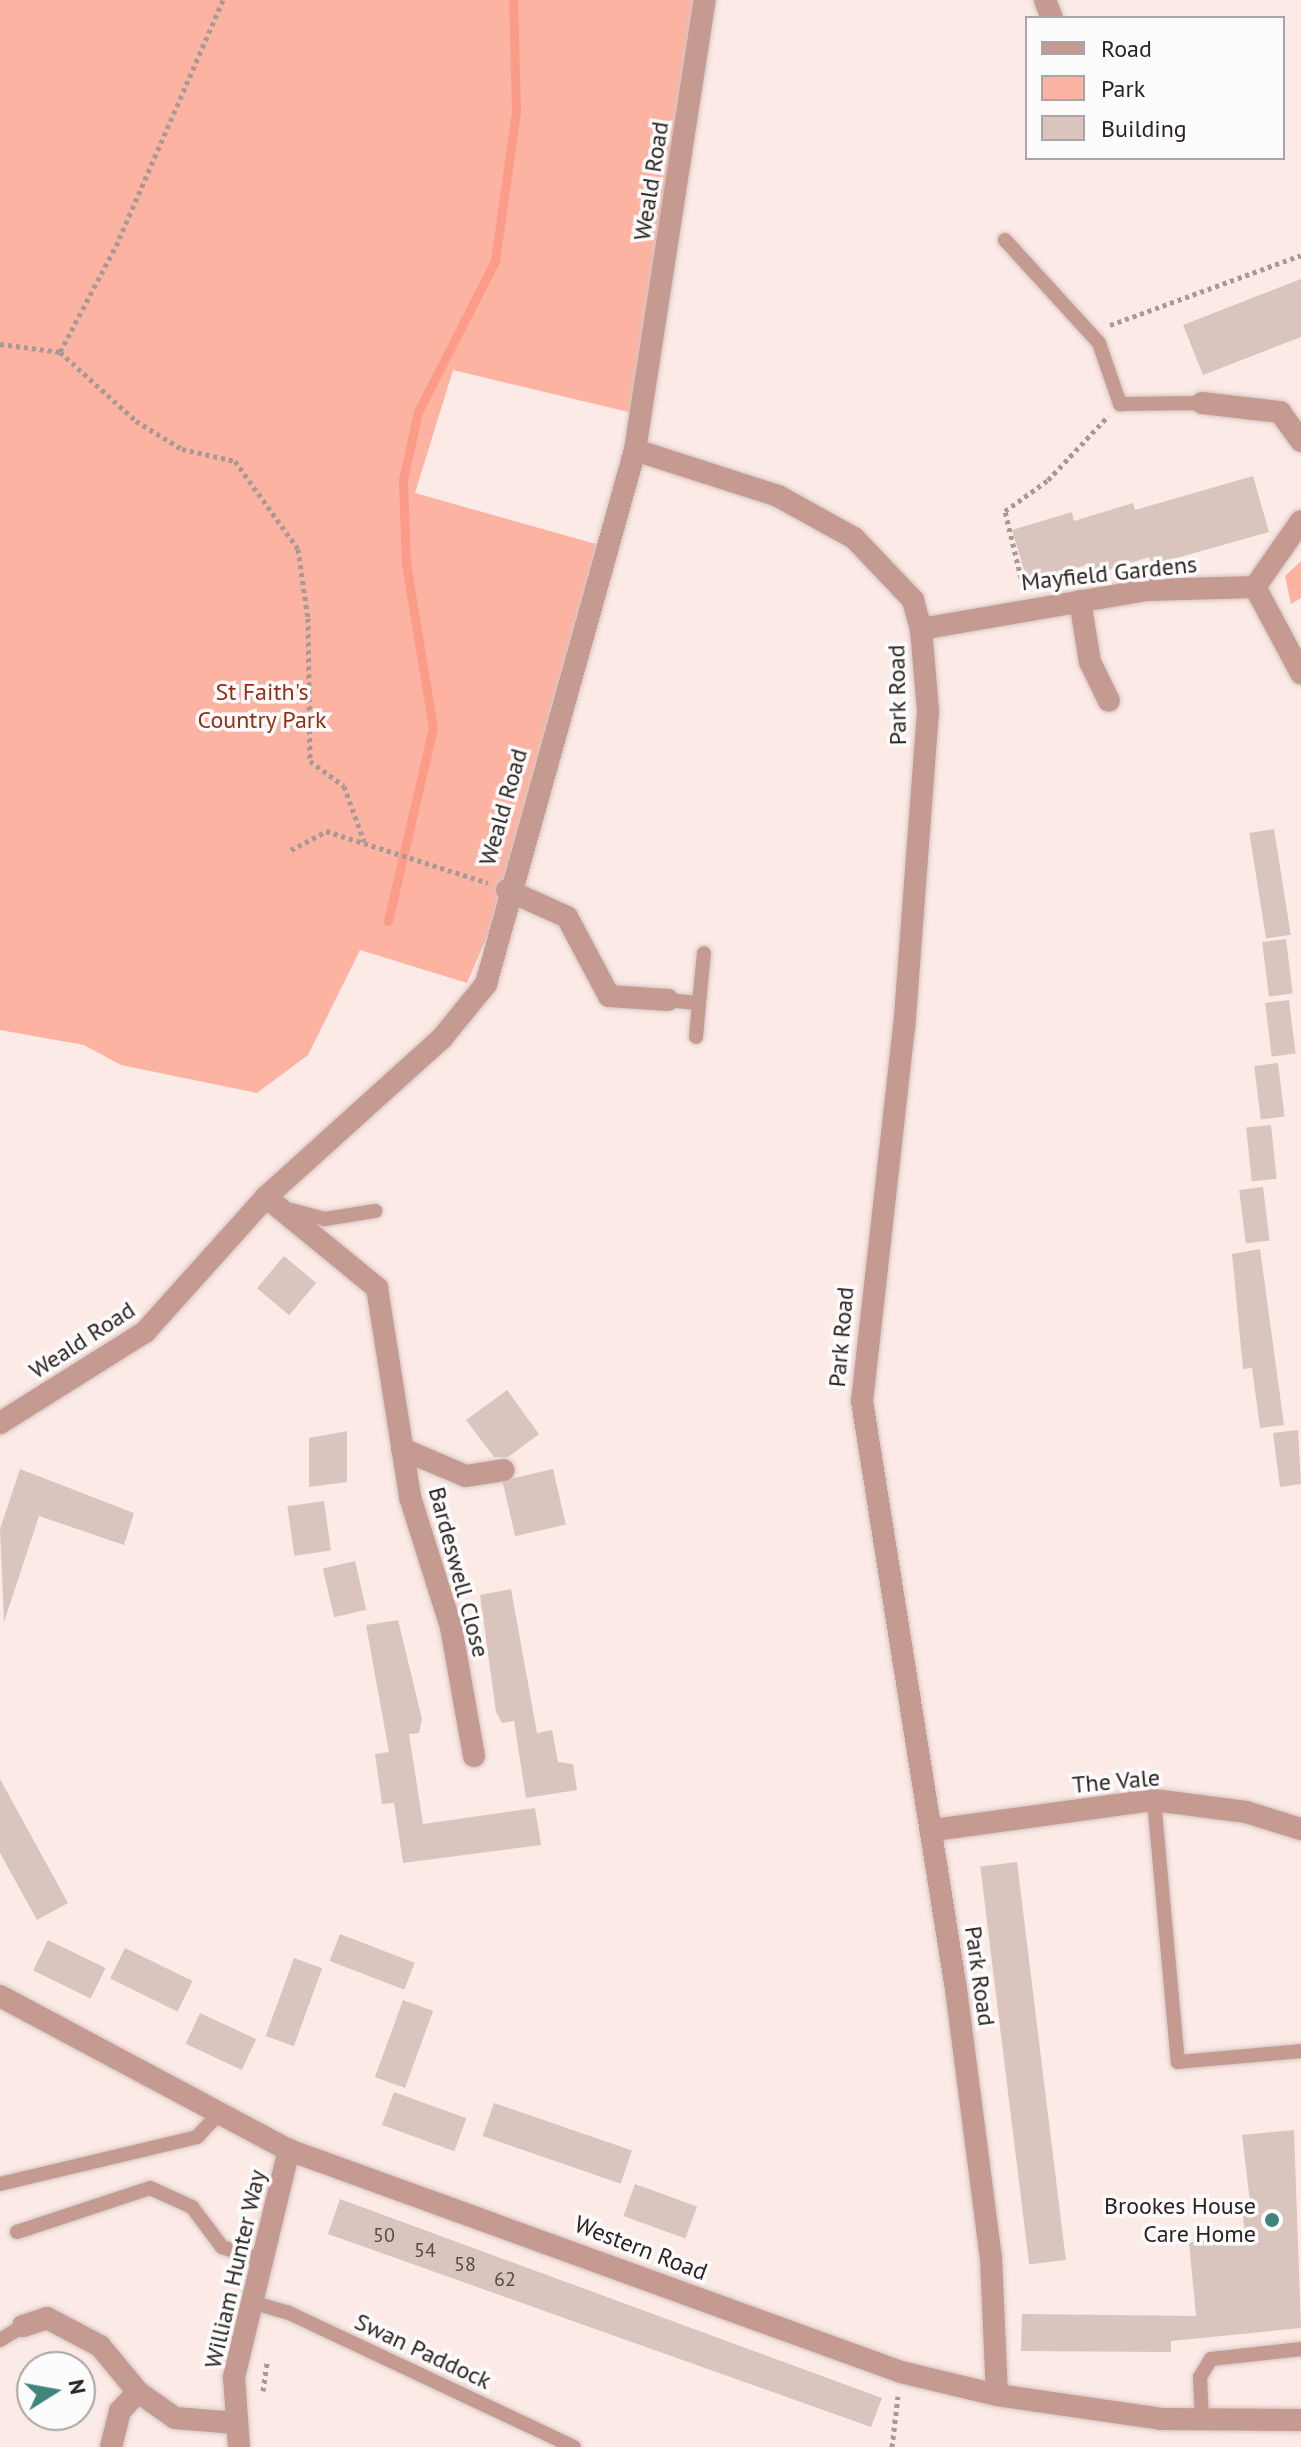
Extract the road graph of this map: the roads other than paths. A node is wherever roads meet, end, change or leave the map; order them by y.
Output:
1 (705, 0) edge
2 (1005, 240) dead end
3 (1202, 403) joint
4 (1301, 441) edge
5 (635, 450) junction
6 (1301, 521) edge
7 (1255, 587) junction
8 (1080, 601) junction
9 (921, 629) junction
10 (1301, 673) edge
11 (1109, 701) dead end
12 (507, 890) junction
13 (704, 953) dead end
14 (668, 1000) joint
15 (699, 1003) junction
16 (696, 1037) dead end
17 (266, 1197) junction
18 (291, 1210) junction
19 (375, 1211) dead end
20 (0, 1423) edge
21 (402, 1449) junction
22 (504, 1470) dead end
23 (474, 1756) dead end
24 (1154, 1800) junction
25 (1301, 1829) edge
26 (934, 1830) junction
27 (0, 1996) edge
28 (1301, 2051) edge
29 (220, 2112) junction
30 (289, 2150) junction
31 (0, 2184) edge
32 (17, 2232) dead end
33 (260, 2259) junction
34 (251, 2302) junction
35 (23, 2326) joint
36 (1, 2338) edge
37 (1301, 2349) edge
38 (138, 2392) junction
39 (997, 2395) junction
40 (1301, 2420) edge
41 (1202, 2421) junction
42 (236, 2423) junction
43 (111, 2447) edge
44 (239, 2447) edge
45 (574, 2447) edge

1 - 5 street, Weald Road
2 - 3 lane
3 - 4 street
5 - 9 street, Park Road
5 - 12 street, Weald Road
6 - 7 street
7 - 8 street, Mayfield Gardens
7 - 10 street
8 - 9 street, Mayfield Gardens
8 - 11 street
9 - 26 street, Park Road
12 - 14 street
12 - 17 street, Weald Road
13 - 15 lane
14 - 15 lane
15 - 16 lane
17 - 18 street, Bardeswell Close
17 - 20 street, Weald Road
18 - 19 lane
18 - 21 street, Bardeswell Close
21 - 22 street, Bardeswell Close
21 - 23 street, Bardeswell Close
24 - 25 street, The Vale
24 - 26 street, The Vale
24 - 28 lane
26 - 39 street, Park Road
27 - 29 street, Western Road
29 - 30 street, Western Road
29 - 31 lane
30 - 33 street, William Hunter Way
30 - 39 street, Western Road
32 - 33 lane
33 - 34 street, William Hunter Way
34 - 42 street, William Hunter Way
34 - 45 lane, Swan Paddock
35 - 36 lane
35 - 38 street
37 - 41 lane
38 - 42 street
38 - 43 street
39 - 41 street, Western Road
40 - 41 street, Western Road
42 - 44 street, William Hunter Way

